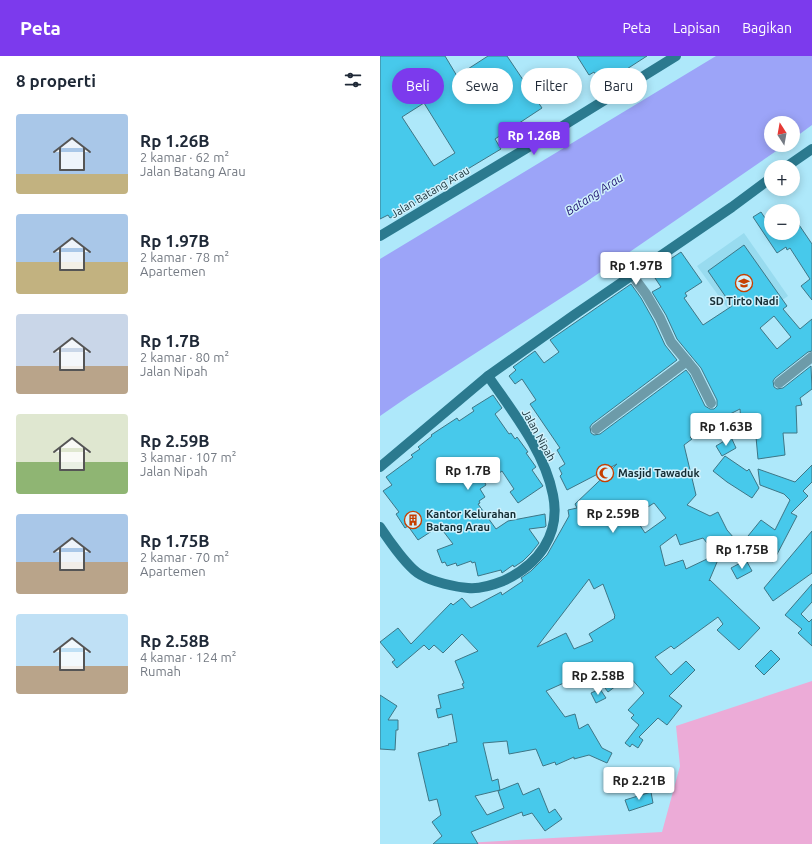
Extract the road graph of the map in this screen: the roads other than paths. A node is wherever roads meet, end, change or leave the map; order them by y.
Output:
1 (670, 58) edge
2 (812, 149) edge
3 (796, 160) edge
4 (764, 183) edge
5 (380, 236) edge
6 (632, 275) junction
7 (812, 357) edge
8 (687, 361) junction
9 (488, 376) junction
10 (779, 383) dead end
11 (711, 403) dead end
12 (596, 429) dead end
13 (380, 467) edge
14 (380, 527) edge

1 - 5 street, Jalan Batang Arau
2 - 3 street
4 - 6 street
6 - 8 street
6 - 9 street
7 - 10 street
8 - 11 street
8 - 12 street
9 - 13 street
9 - 14 street, Jalan Nipah

